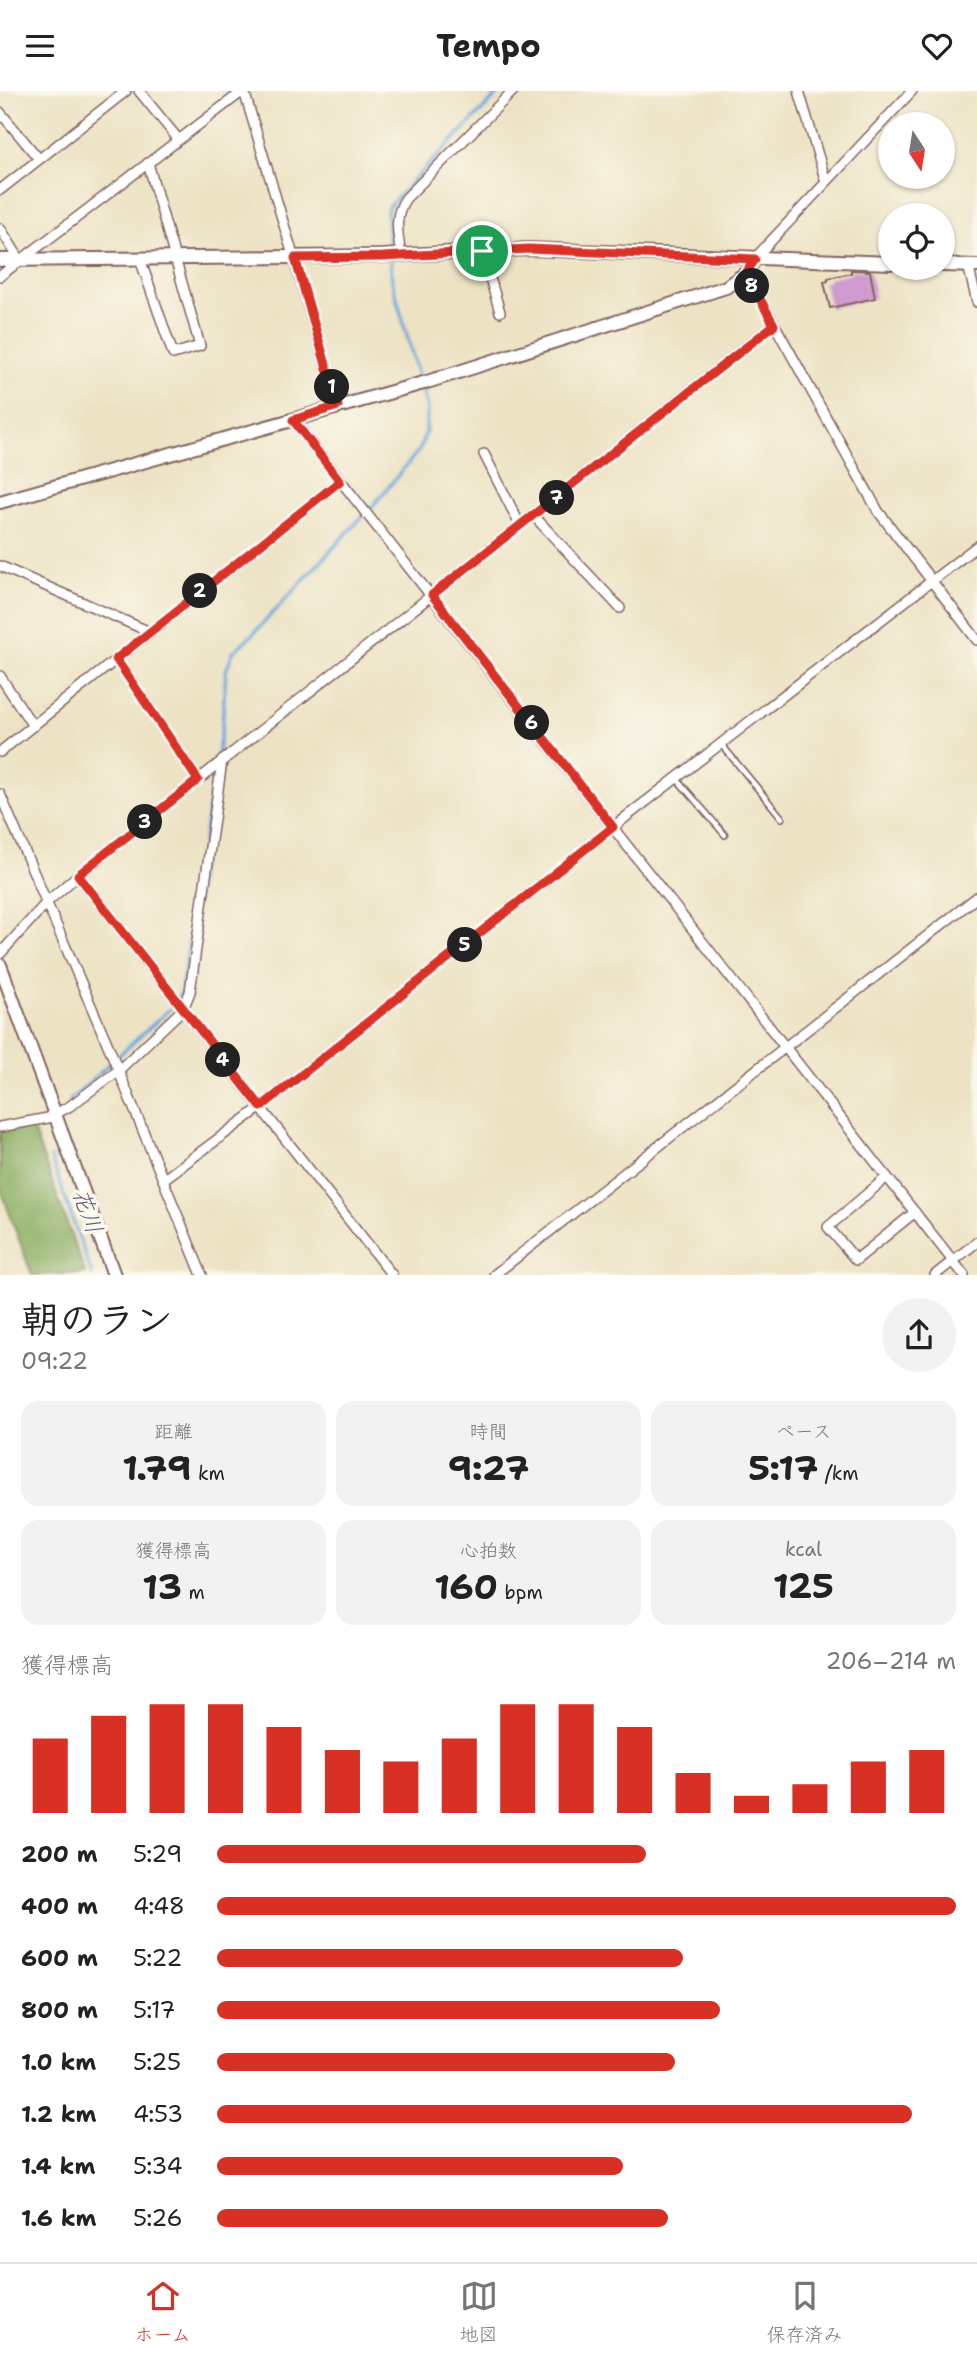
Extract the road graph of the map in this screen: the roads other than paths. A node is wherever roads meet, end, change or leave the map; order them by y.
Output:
1 (126, 91) edge
2 (139, 91) edge
3 (243, 91) edge
4 (513, 91) edge
5 (799, 91) edge
6 (912, 91) edge
7 (0, 112) edge
8 (178, 139) junction
9 (39, 159) junction
10 (148, 163) junction
11 (826, 182) junction
12 (0, 190) edge
13 (0, 228) edge
14 (482, 251) junction
15 (394, 256) junction
16 (176, 258) junction
17 (295, 258) junction
18 (140, 259) junction
19 (755, 259) junction
20 (0, 260) edge
21 (20, 260) junction
22 (878, 263) edge
23 (955, 265) edge
24 (973, 266) edge
25 (746, 273) junction
26 (0, 276) edge
27 (977, 302) edge
28 (500, 312) dead end
29 (774, 325) junction
30 (338, 406) junction
31 (293, 420) junction
32 (484, 454) dead end
33 (340, 481) junction
34 (0, 502) edge
35 (534, 516) junction
36 (520, 525) junction
37 (977, 546) edge
38 (0, 566) edge
39 (931, 582) junction
40 (432, 595) junction
41 (620, 608) dead end
42 (150, 632) junction
43 (977, 640) edge
44 (116, 659) junction
45 (0, 677) edge
46 (33, 726) junction
47 (721, 744) junction
48 (0, 752) edge
49 (221, 763) junction
50 (676, 778) junction
51 (198, 780) junction
52 (0, 794) edge
53 (782, 818) dead end
54 (613, 827) junction
55 (725, 835) dead end
56 (78, 875) junction
57 (977, 897) edge
58 (47, 902) junction
59 (0, 954) edge
60 (0, 965) edge
61 (182, 1008) junction
62 (785, 1047) junction
63 (118, 1068) junction
64 (261, 1107) junction
65 (55, 1113) junction
66 (0, 1127) edge
67 (887, 1177) junction
68 (164, 1178) junction
69 (915, 1212) junction
70 (977, 1242) edge
71 (953, 1261) junction
72 (114, 1275) edge
73 (202, 1275) edge
74 (392, 1275) edge
75 (494, 1275) edge
76 (935, 1275) edge
77 (964, 1275) edge

1 - 9 street
2 - 8 street
3 - 8 street
3 - 17 street
4 - 15 street
5 - 11 street
6 - 11 street
7 - 9 street
8 - 10 street
9 - 12 street
10 - 16 street
10 - 21 street
11 - 19 street
13 - 21 street
14 - 15 street
14 - 19 street
14 - 28 street
15 - 17 street
16 - 17 street
16 - 18 street
16 - 18 street
17 - 30 street
18 - 21 street
19 - 22 street
19 - 25 street
20 - 21 street
21 - 26 street
23 - 24 street
24 - 27 street
25 - 29 street
25 - 30 street
29 - 35 street
29 - 39 street
30 - 31 street
31 - 33 street
31 - 34 street
32 - 36 street
33 - 40 street
33 - 42 street
35 - 36 street
35 - 41 street
36 - 40 street
37 - 39 street
38 - 42 street
39 - 43 street
39 - 47 street
40 - 49 street
40 - 54 street
42 - 44 street
44 - 46 street
44 - 51 street
45 - 46 street
46 - 48 street
47 - 50 street
47 - 53 lane
49 - 51 street
49 - 61 street
50 - 54 street
50 - 55 lane
51 - 56 street
52 - 58 street
54 - 62 street
54 - 64 street
56 - 58 street
56 - 61 street
57 - 62 street
58 - 59 street
58 - 63 street
60 - 65 street
61 - 63 street
61 - 64 street
62 - 67 street
62 - 75 street
63 - 65 street
63 - 68 street
64 - 68 street
64 - 74 street
65 - 66 street
65 - 72 street
67 - 69 street
67 - 69 street
68 - 73 street
69 - 71 street
70 - 71 street
71 - 76 street
71 - 77 street

